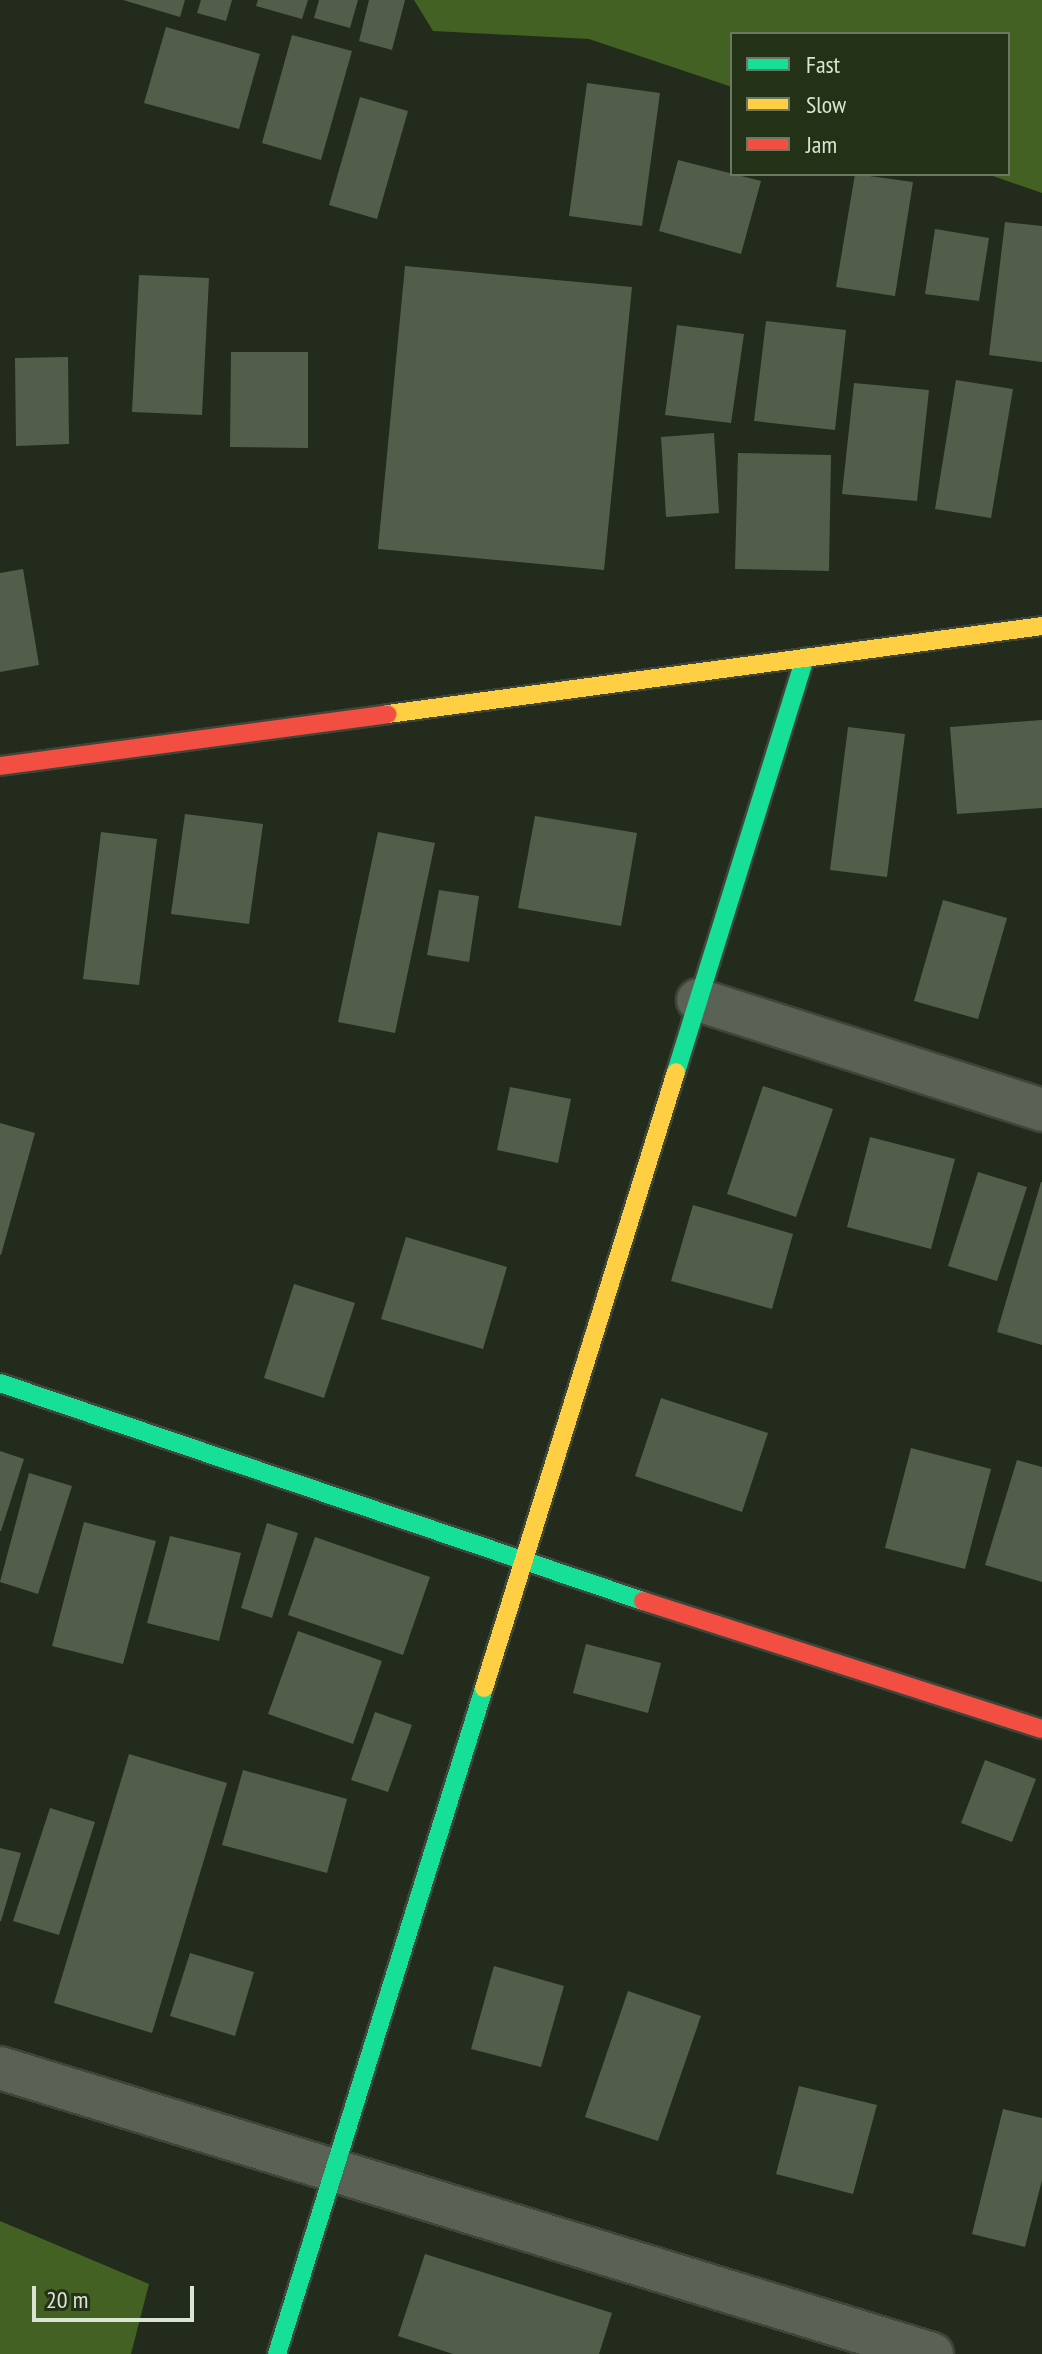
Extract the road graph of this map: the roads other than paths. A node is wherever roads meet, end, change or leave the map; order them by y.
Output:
1 (1042, 626) edge
2 (805, 658) junction
3 (0, 766) edge
4 (698, 1000) junction
5 (1042, 1110) edge
6 (0, 1383) edge
7 (523, 1562) junction
8 (1042, 1729) edge
9 (0, 2068) edge
10 (335, 2168) junction
11 (277, 2354) edge
12 (932, 2354) edge

1 - 2 street
2 - 3 street
2 - 4 street
4 - 5 street
4 - 7 street
6 - 7 street
7 - 8 street
7 - 10 street
9 - 10 street
10 - 11 street
10 - 12 street

